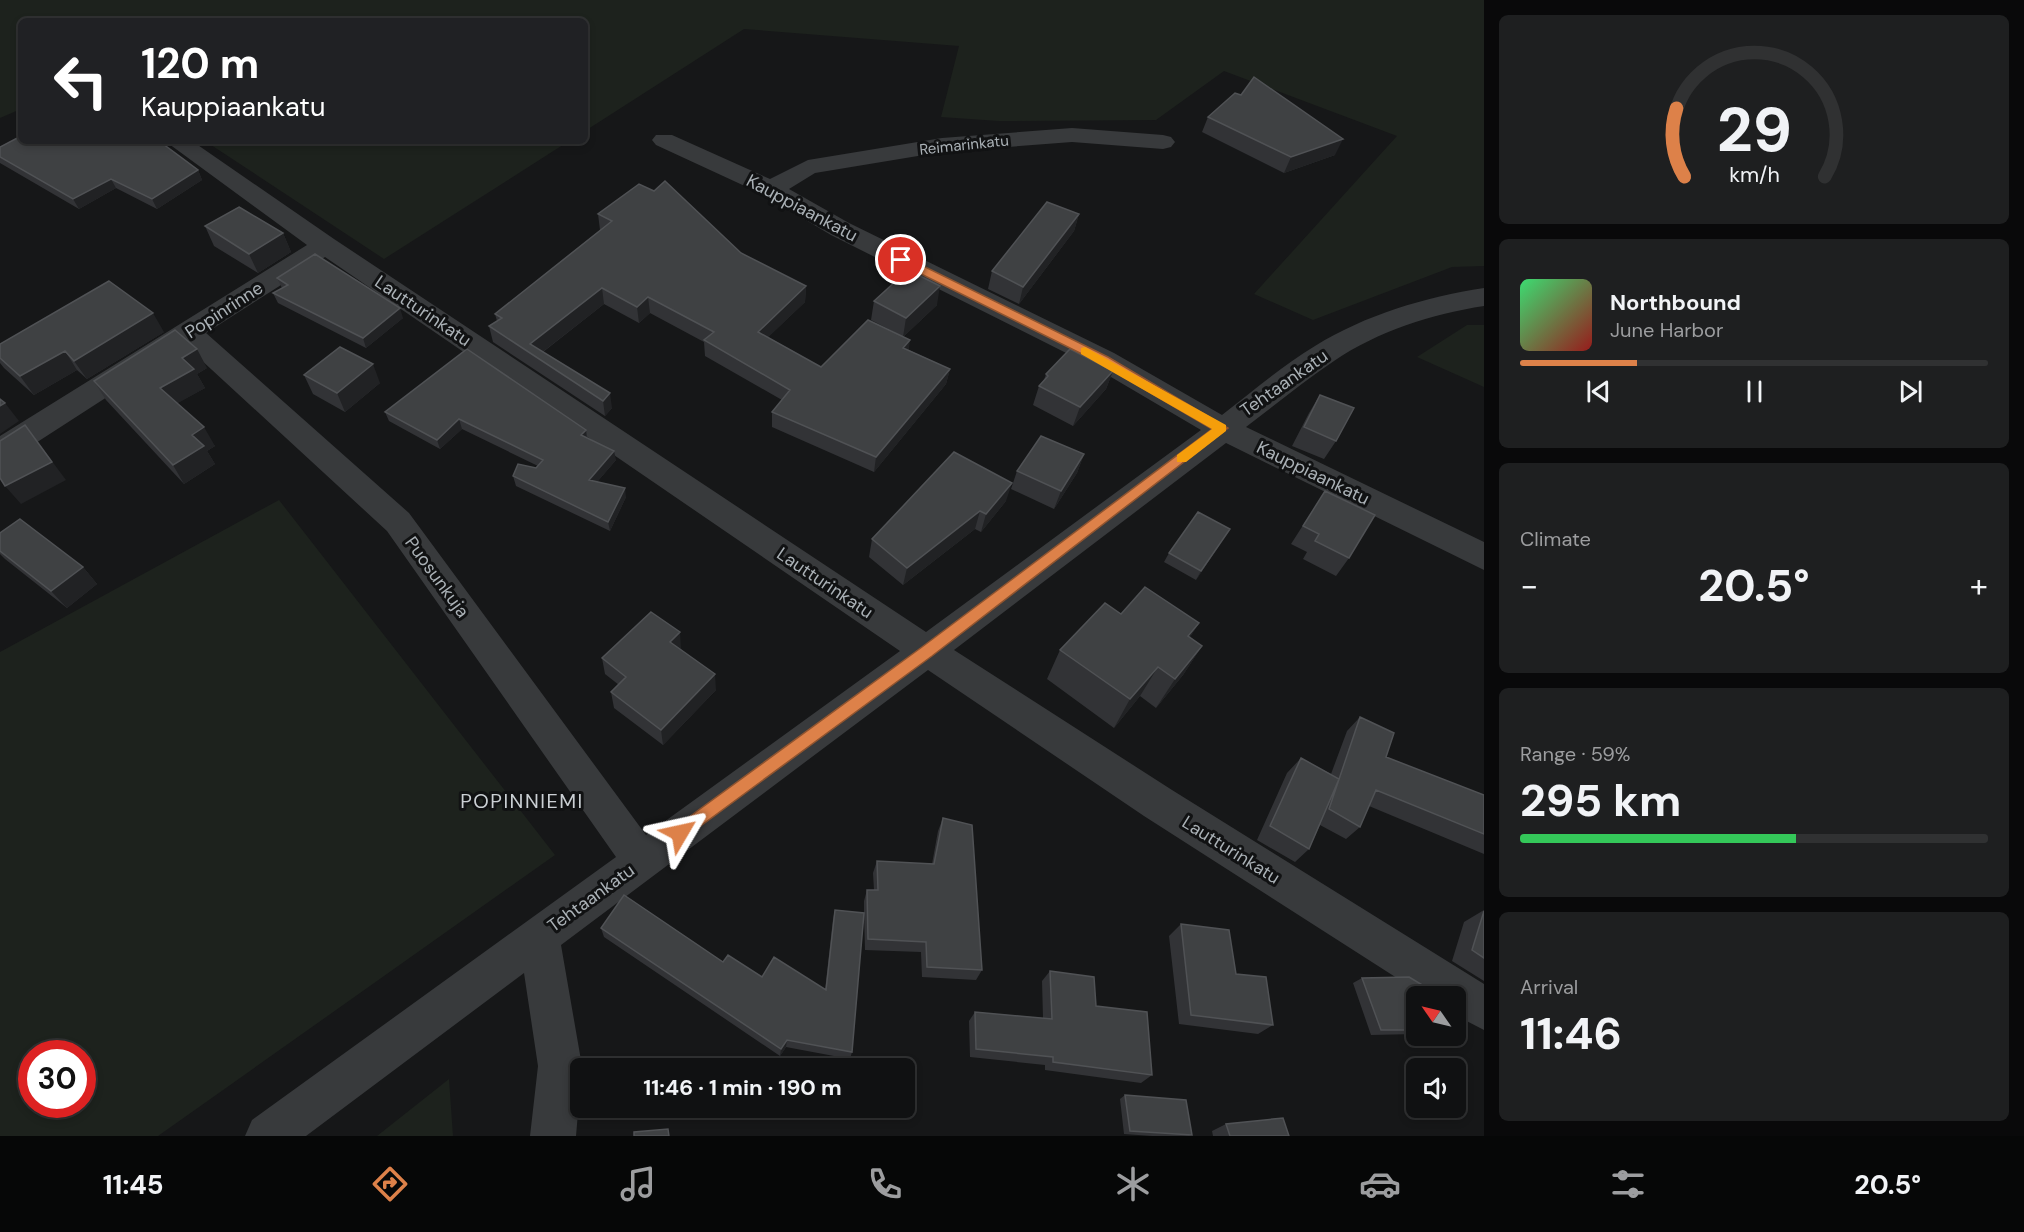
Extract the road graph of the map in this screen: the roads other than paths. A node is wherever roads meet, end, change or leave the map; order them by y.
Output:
1 (664, 140) dead end
2 (1163, 142) dead end
3 (181, 144) edge
4 (771, 189) junction
5 (325, 245) junction
6 (1484, 297) edge
7 (189, 333) junction
8 (1221, 428) junction
9 (0, 451) edge
10 (1484, 556) edge
11 (927, 651) junction
12 (642, 861) junction
13 (539, 936) junction
14 (1484, 1009) edge
15 (268, 1136) edge
16 (553, 1136) edge

1 - 4 street, Kauppiaankatu
2 - 4 street, Reimarinkatu
3 - 5 street, Lautturinkatu
4 - 8 street, Kauppiaankatu
5 - 7 street, Popinrinne
5 - 11 street, Lautturinkatu
6 - 8 street, Tehtaankatu
7 - 9 street, Popinrinne
7 - 12 street, Puosunkuja
8 - 10 street, Kauppiaankatu
8 - 11 street, Tehtaankatu
11 - 12 street, Tehtaankatu
11 - 14 street, Lautturinkatu
12 - 13 street, Tehtaankatu
13 - 15 street, Tehtaankatu
13 - 16 street

